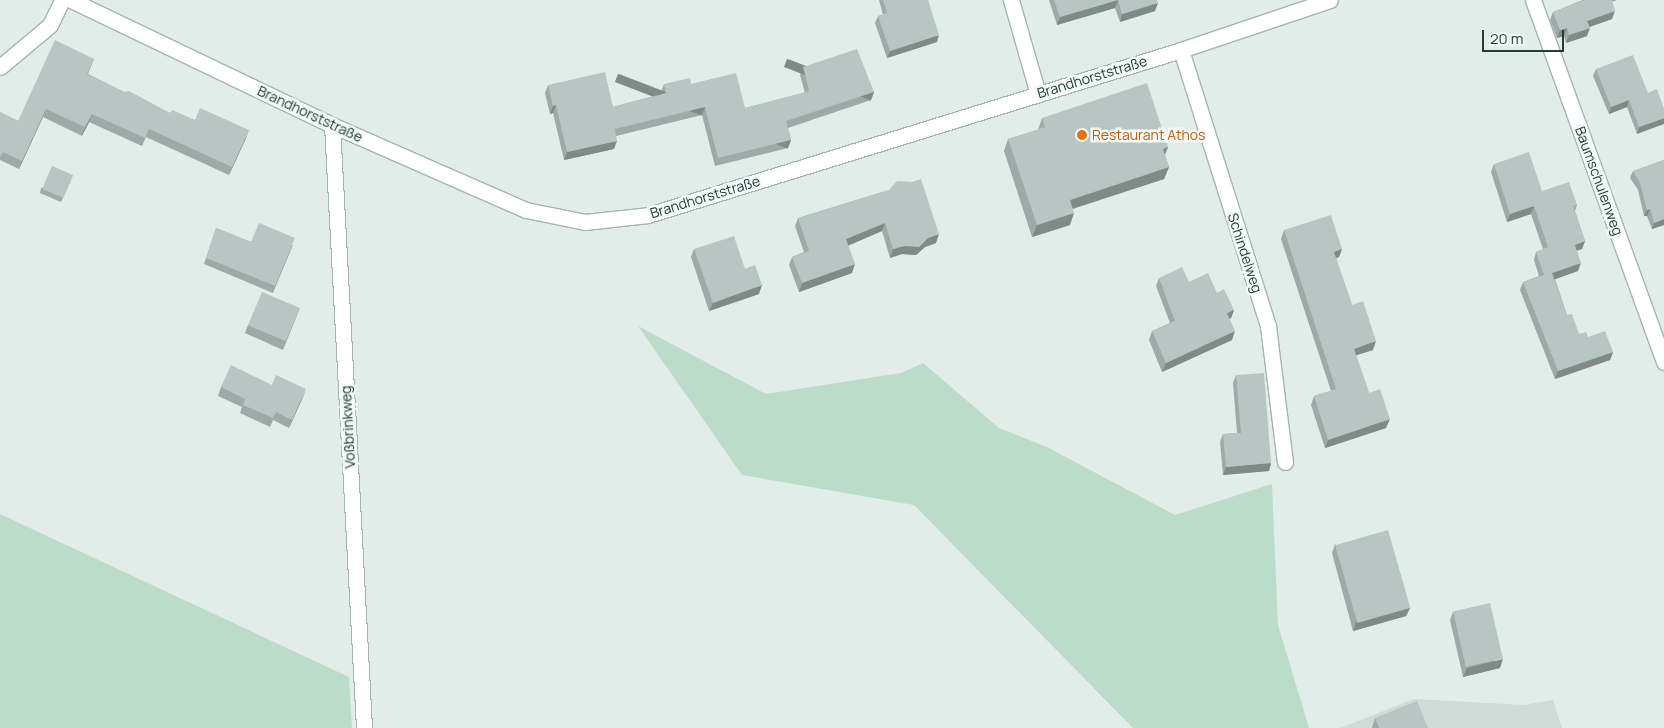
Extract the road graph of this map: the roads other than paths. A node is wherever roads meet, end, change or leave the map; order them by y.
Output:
1 (62, 0) edge
2 (70, 0) edge
3 (1011, 0) edge
4 (1330, 0) edge
5 (1533, 0) edge
6 (95, 6) edge
7 (1181, 50) junction
8 (0, 67) edge
9 (1038, 94) junction
10 (332, 125) junction
11 (1664, 362) edge
12 (1285, 462) dead end
13 (364, 728) edge

1 - 8 street
2 - 6 street, Brandhorststraße
3 - 9 street
4 - 7 street, Brandhorststraße
5 - 11 street, Baumschulenweg
6 - 10 street, Brandhorststraße
7 - 9 street, Brandhorststraße
7 - 12 street, Schindelweg
9 - 10 street, Brandhorststraße
10 - 13 street, Voßbrinkweg

